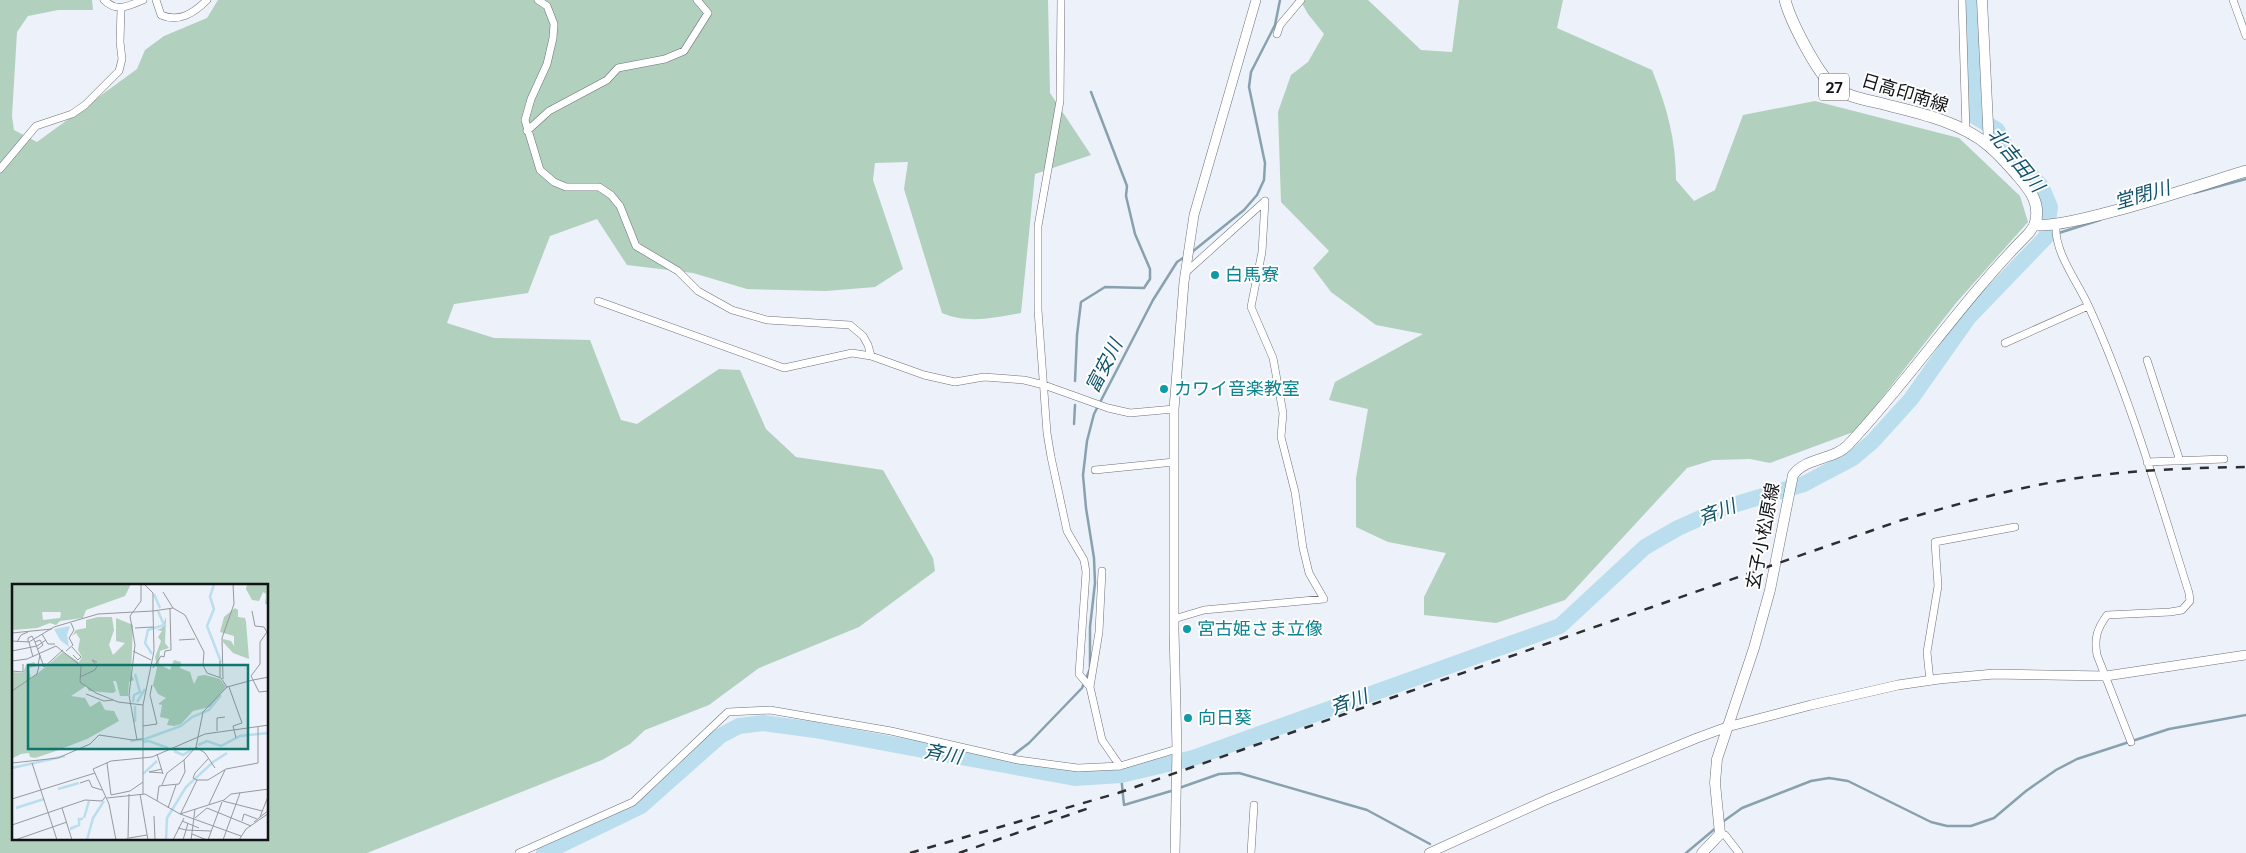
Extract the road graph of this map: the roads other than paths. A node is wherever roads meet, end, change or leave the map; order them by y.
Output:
1 (104, 0) edge
2 (143, 0) edge
3 (156, 0) edge
4 (207, 0) edge
5 (538, 0) edge
6 (697, 0) edge
7 (1061, 0) edge
8 (1256, 0) edge
9 (1301, 0) edge
10 (1785, 0) edge
11 (1962, 0) edge
12 (1982, 0) edge
13 (2233, 0) edge
14 (121, 9) junction
15 (1277, 34) dead end
16 (2246, 36) edge
17 (527, 130) junction
18 (1966, 132) junction
19 (1989, 146) junction
20 (0, 169) edge
21 (2246, 172) edge
22 (2036, 224) junction
23 (2056, 225) junction
24 (1185, 276) junction
25 (598, 301) dead end
26 (2088, 306) junction
27 (2005, 343) dead end
28 (871, 356) junction
29 (2147, 360) dead end
30 (1044, 385) junction
31 (1174, 409) junction
32 (2224, 459) dead end
33 (2180, 461) junction
34 (1174, 462) junction
35 (2147, 462) junction
36 (1095, 470) dead end
37 (2015, 527) dead end
38 (1102, 571) dead end
39 (1174, 619) junction
40 (2246, 655) edge
41 (2106, 676) junction
42 (1930, 681) junction
43 (1090, 687) junction
44 (1727, 727) junction
45 (2131, 742) dead end
46 (1177, 749) junction
47 (1120, 766) junction
48 (1254, 805) dead end
49 (1720, 834) junction
50 (519, 853) edge
51 (1175, 853) edge
52 (1251, 853) edge
53 (1429, 853) edge
54 (1702, 853) edge
55 (1739, 853) edge

1 - 14 street
2 - 14 street
3 - 4 street
5 - 17 street
6 - 17 street
7 - 30 street
8 - 24 street
9 - 15 street
10 - 18 main road, 日高印南線 / 27
11 - 18 street
12 - 19 main road
13 - 16 street
14 - 20 street
17 - 28 street
18 - 19 main road, 日高印南線 / 27
19 - 22 main road, 日高印南線 / 27
21 - 23 main road
22 - 23 main road
22 - 44 main road, 玄子小松原線
23 - 26 street
24 - 31 street
24 - 39 street
25 - 28 street
26 - 27 street
26 - 35 street
28 - 30 street
29 - 33 street
30 - 31 street
30 - 43 street
31 - 34 street
32 - 33 street
33 - 35 street
34 - 36 street
34 - 39 street
35 - 41 street
37 - 42 street
38 - 43 street
39 - 46 street
40 - 41 street
41 - 42 street
41 - 45 street
42 - 44 street
43 - 47 street
44 - 49 main road, 玄子小松原線
44 - 53 street
46 - 47 street
46 - 51 street
47 - 50 street
48 - 52 street
49 - 54 main road
49 - 55 street

